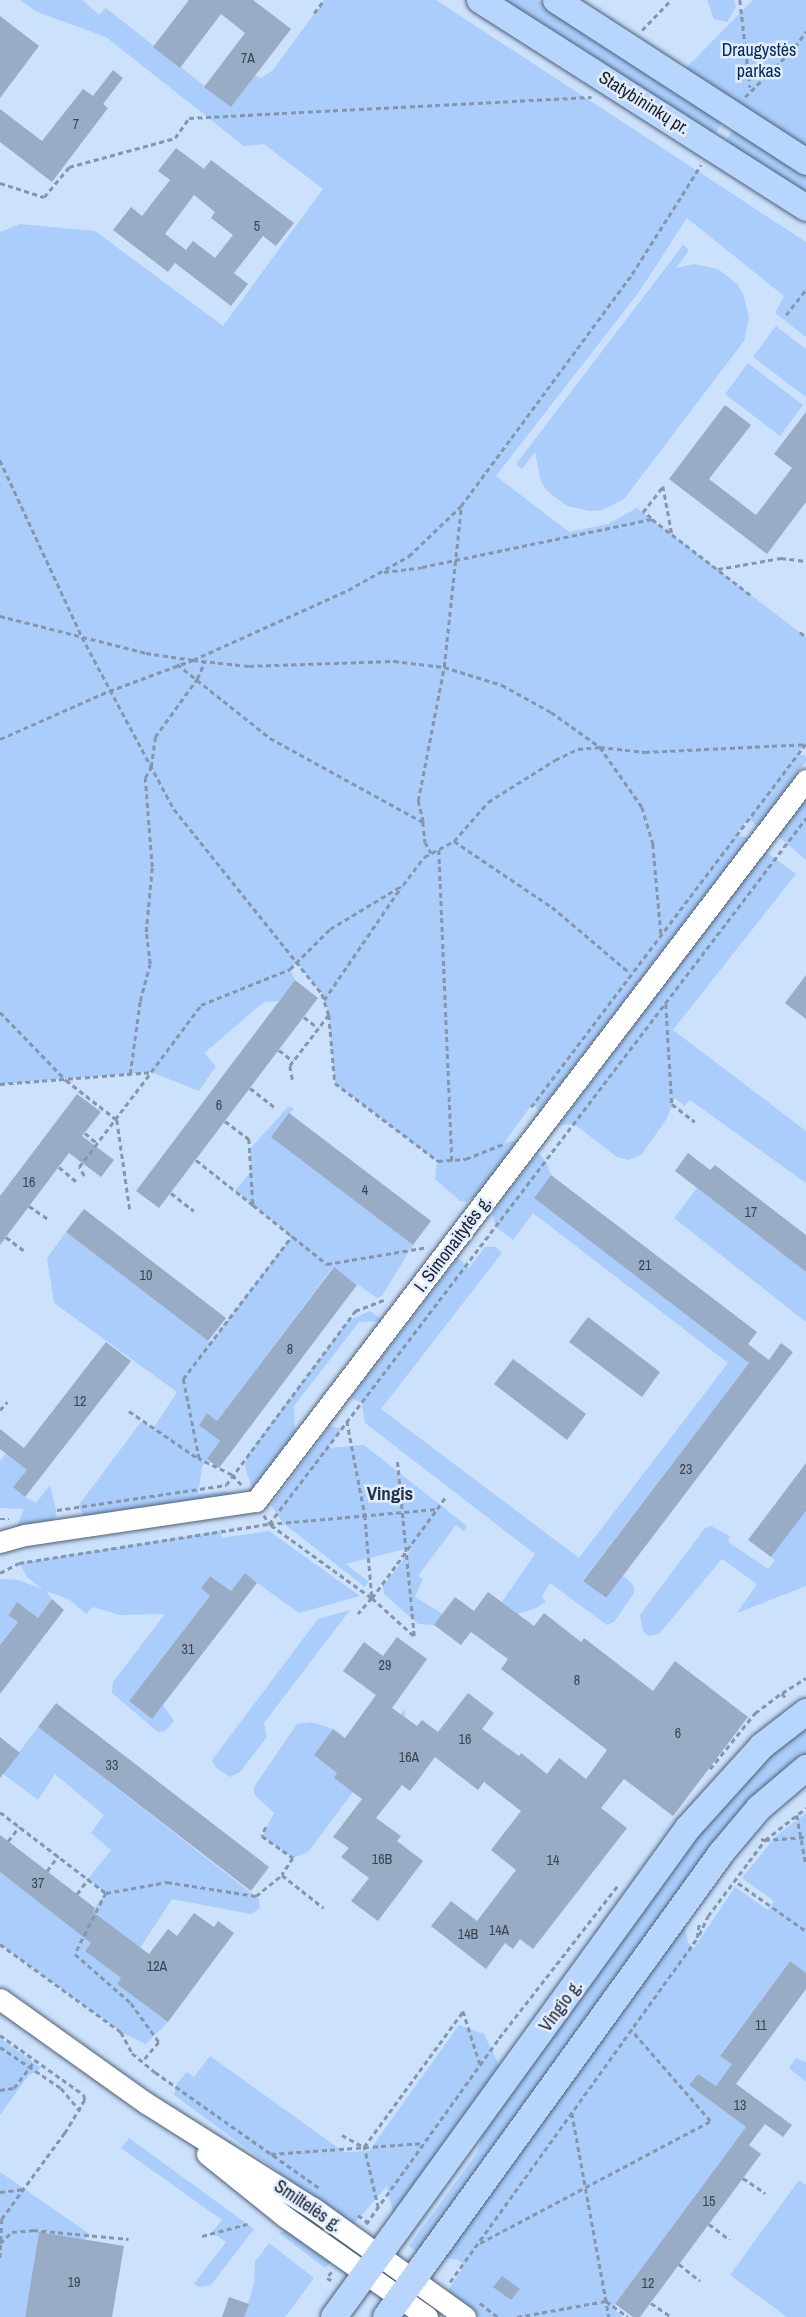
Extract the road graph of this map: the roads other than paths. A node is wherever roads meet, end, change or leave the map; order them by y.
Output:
1 (480, 0) edge
2 (556, 0) edge
3 (806, 162) edge
4 (806, 208) edge
5 (806, 780) edge
6 (0, 1542) edge
7 (806, 1712) edge
8 (806, 1768) edge
9 (0, 1999) edge
10 (373, 2264) junction
11 (400, 2298) edge
12 (334, 2317) edge
13 (427, 2317) edge
14 (465, 2317) edge

1 - 4 main road, Statybininkų pr.
2 - 3 main road
5 - 6 street, I. Simonaitytės g.
7 - 10 main road, Vingio g.
8 - 11 main road
9 - 10 street, Smiltelės g.
10 - 11 street, Smiltelės g.
10 - 12 main road, Vingio g.
11 - 13 street, Smiltelės g.
11 - 14 street, Smiltelės g.

